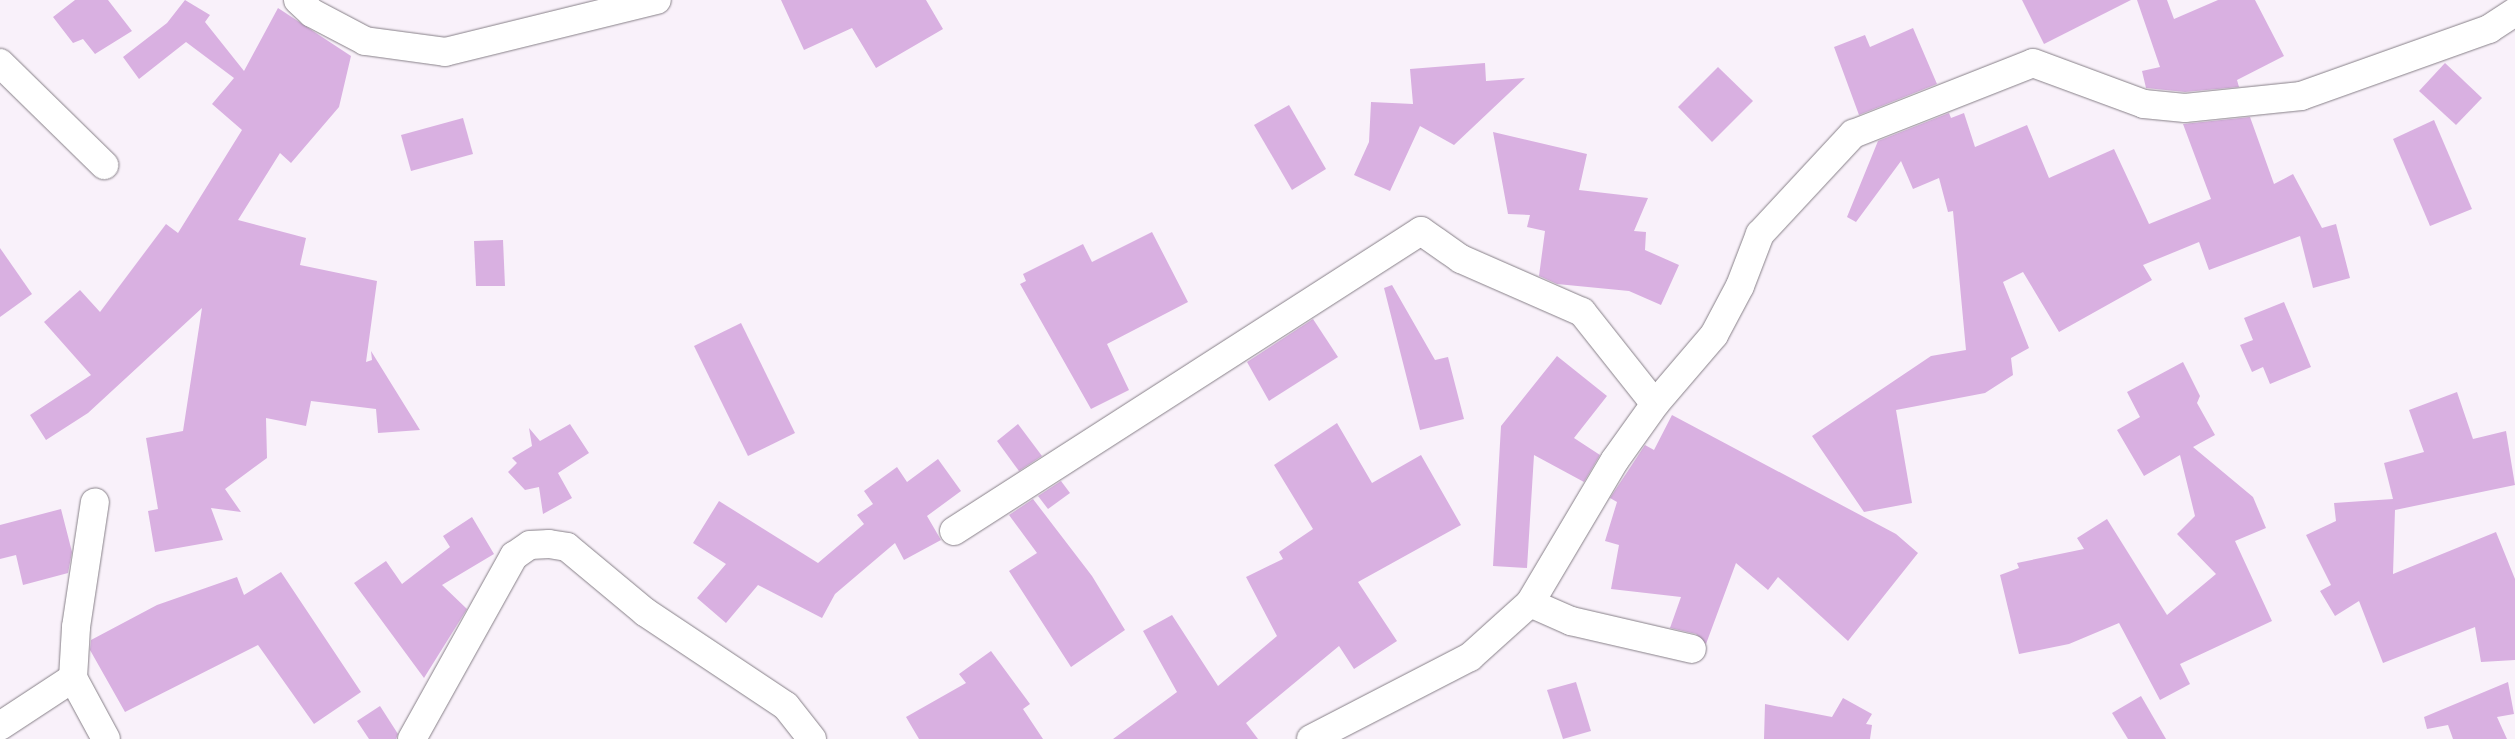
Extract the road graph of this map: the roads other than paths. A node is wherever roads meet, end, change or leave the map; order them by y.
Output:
1 (298, 0) edge
2 (658, 0) edge
3 (2515, 12) edge
4 (0, 63) edge
5 (104, 165) dead end
6 (1655, 404) junction
7 (95, 502) dead end
8 (954, 531) dead end
9 (1530, 603) junction
10 (1692, 649) dead end
11 (74, 678) junction
12 (0, 726) edge
13 (106, 739) edge
14 (412, 739) edge
15 (812, 739) edge
16 (1311, 739) edge

1 - 2 street
3 - 6 street
4 - 5 street
6 - 8 street
6 - 9 street
7 - 11 street
9 - 10 street
9 - 16 street
11 - 12 street
11 - 13 street
14 - 15 street

